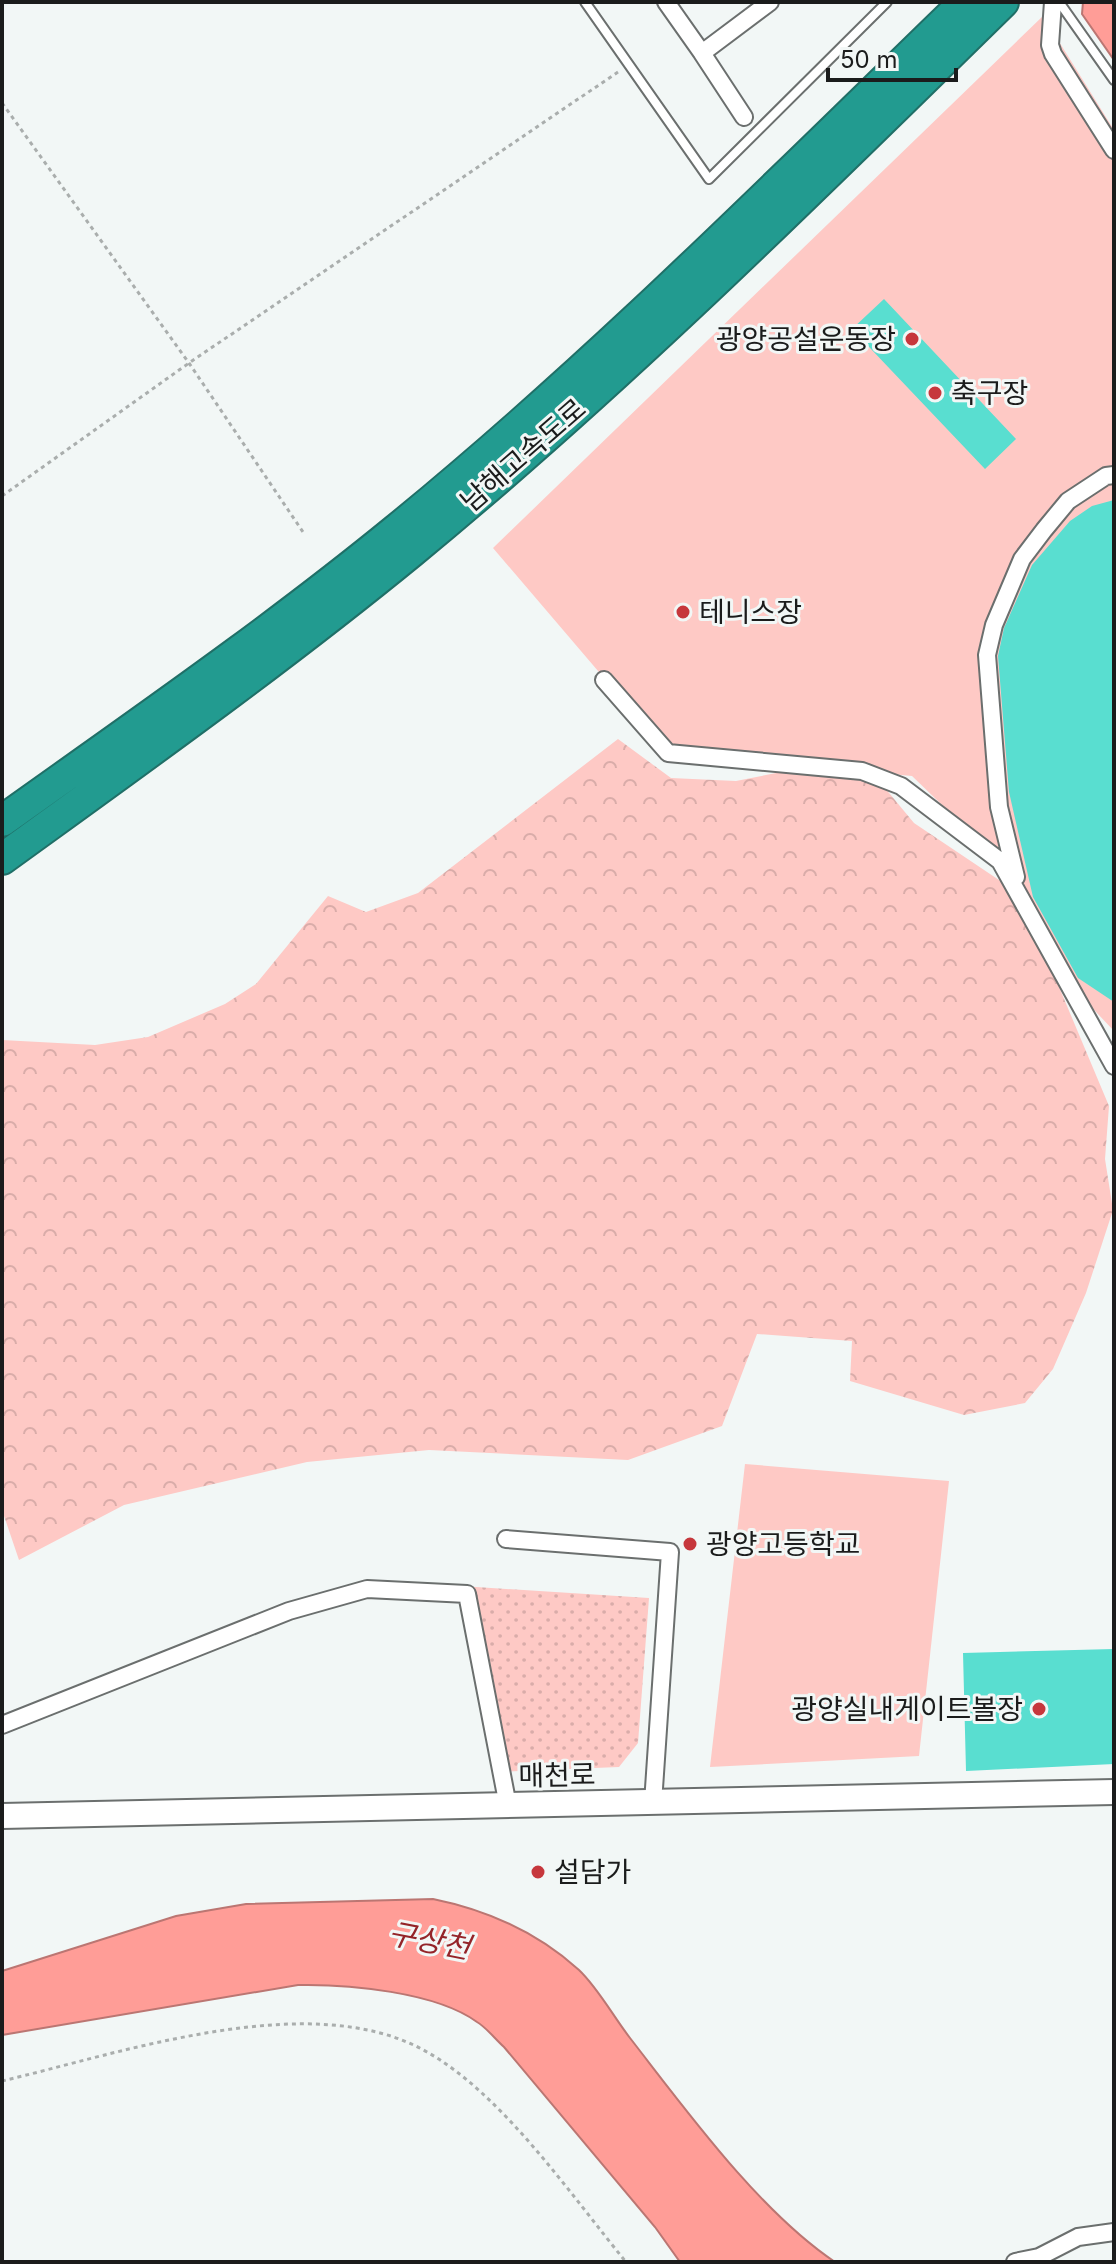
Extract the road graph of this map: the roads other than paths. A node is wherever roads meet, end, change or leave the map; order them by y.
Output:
1 (585, 2) edge
2 (666, 2) edge
3 (770, 2) edge
4 (887, 2) edge
5 (1003, 2) edge
6 (1053, 2) edge
7 (1059, 2) edge
8 (966, 14) edge
9 (702, 53) junction
10 (1114, 80) edge
11 (744, 117) dead end
12 (1114, 150) edge
13 (1111, 473) edge
14 (604, 680) dead end
15 (2, 821) edge
16 (2, 859) edge
17 (1020, 894) junction
18 (1114, 1066) edge
19 (506, 1539) dead end
20 (2, 1725) edge
21 (1114, 1792) edge
22 (653, 1803) junction
23 (508, 1806) junction
24 (2, 1816) edge
25 (1114, 2232) edge
26 (1015, 2262) edge

1 - 4 lane
2 - 9 street
3 - 9 street
5 - 8 highway, 남해고속도로
6 - 12 street
7 - 10 lane
8 - 15 highway, 남해고속도로
8 - 16 highway, 남해고속도로
9 - 11 street
13 - 17 street
14 - 17 street
17 - 18 street
19 - 22 street
20 - 23 street
21 - 22 main road, 매천로
22 - 23 main road, 매천로
23 - 24 main road, 매천로
25 - 26 street

